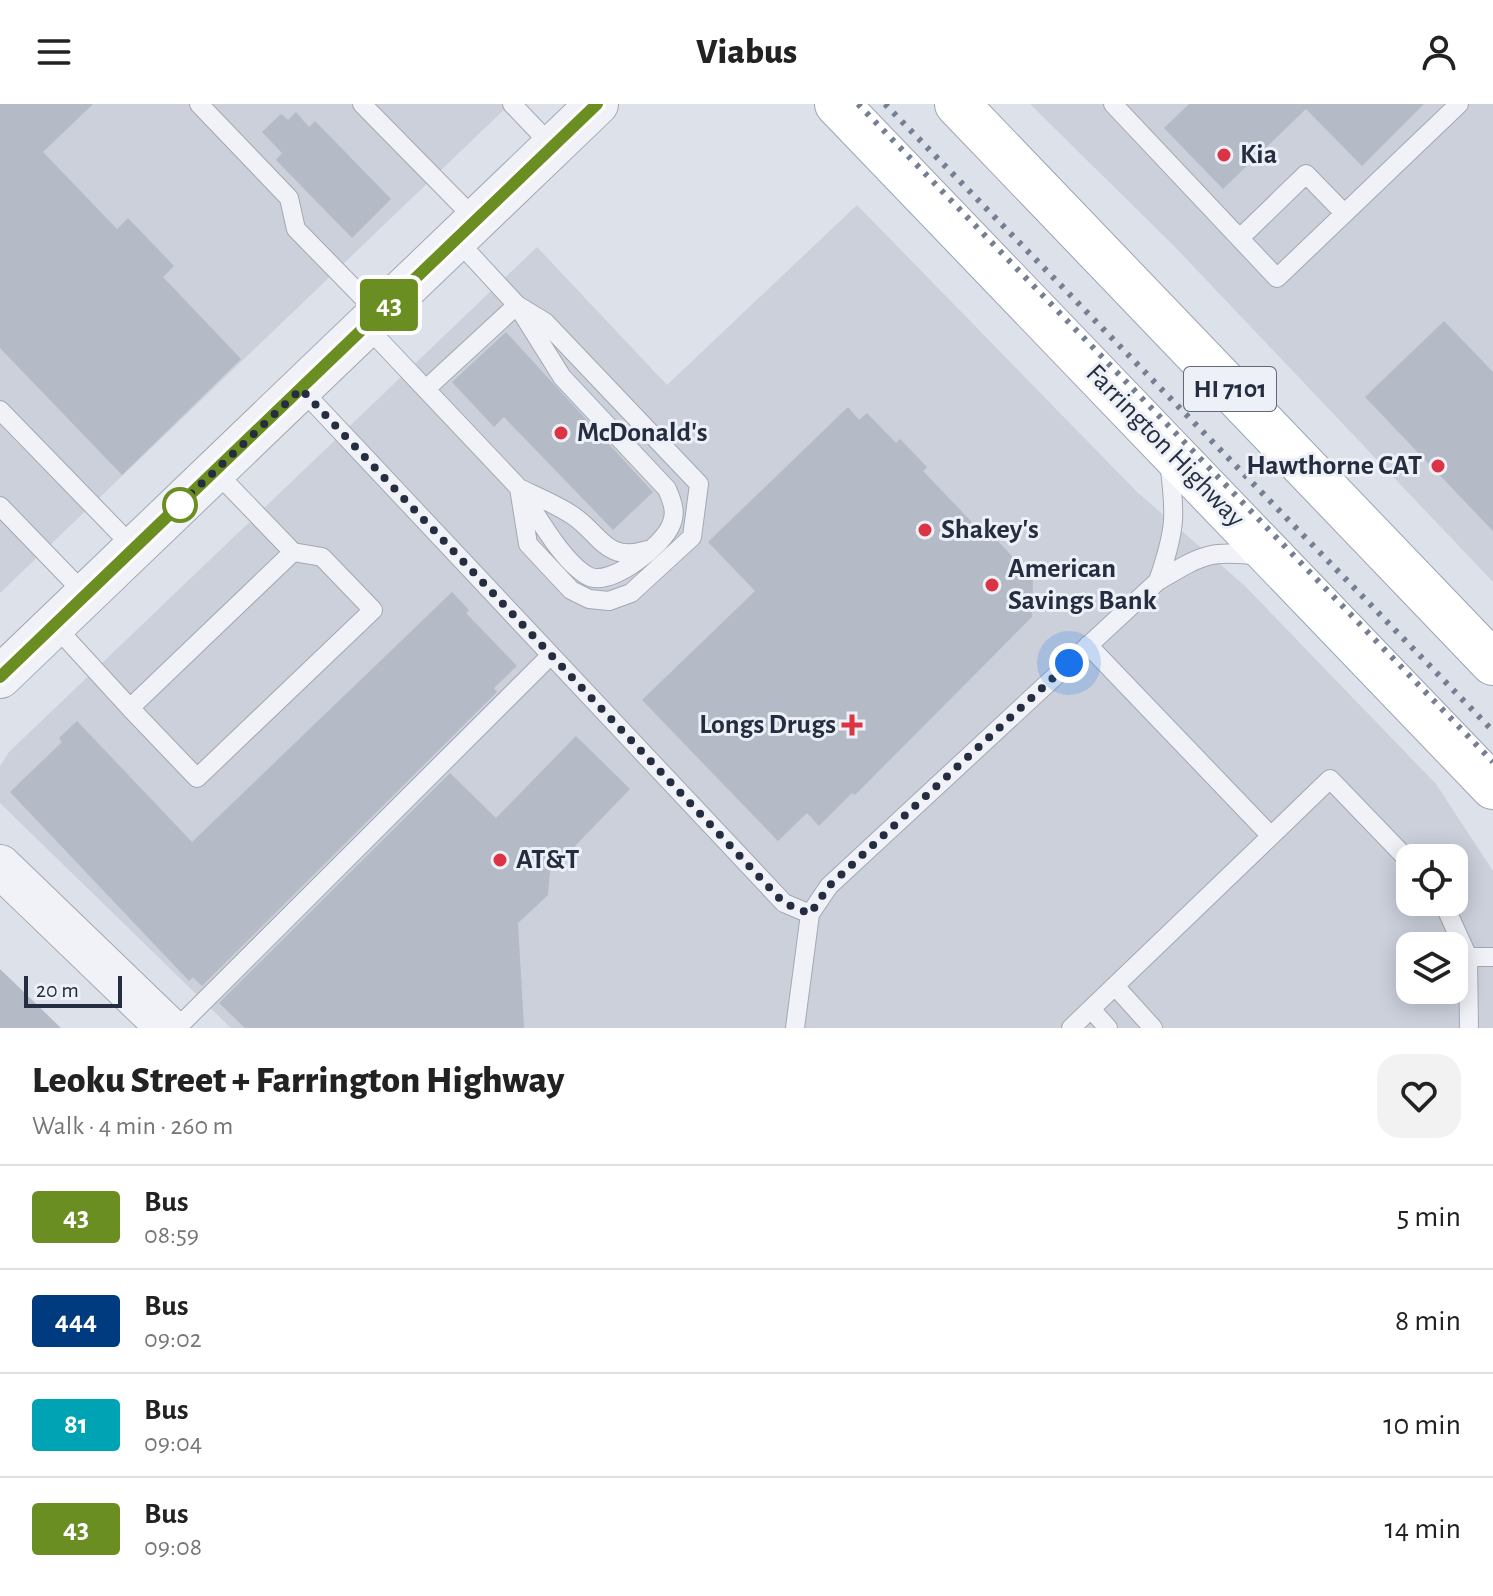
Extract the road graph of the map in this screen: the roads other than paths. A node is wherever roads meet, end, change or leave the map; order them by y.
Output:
1 (199, 104) edge
2 (362, 104) edge
3 (512, 104) edge
4 (597, 104) edge
5 (837, 104) edge
6 (957, 104) edge
7 (1113, 104) edge
8 (1459, 104) edge
9 (553, 147) junction
10 (1344, 213) junction
11 (466, 230) junction
12 (1240, 238) junction
13 (517, 305) junction
14 (372, 320) junction
15 (427, 388) junction
16 (301, 389) junction
17 (0, 410) edge
18 (1167, 449) junction
19 (215, 471) junction
20 (519, 488) junction
21 (0, 506) edge
22 (134, 548) junction
23 (648, 549) junction
24 (293, 552) junction
25 (1272, 558) junction
26 (1158, 581) junction
27 (86, 595) junction
28 (54, 625) junction
29 (1088, 645) junction
30 (551, 655) junction
31 (1493, 663) edge
32 (0, 677) edge
33 (130, 708) junction
34 (1493, 787) edge
35 (1271, 836) junction
36 (1396, 847) edge
37 (0, 866) edge
38 (810, 914) junction
39 (1468, 957) joint
40 (1493, 957) edge
41 (1115, 986) junction
42 (1091, 1009) junction
43 (168, 1028) edge
44 (177, 1028) edge
45 (795, 1028) edge
46 (1071, 1028) edge
47 (1108, 1028) edge
48 (1153, 1028) edge
49 (1469, 1028) edge

1 - 14 lane
2 - 11 lane
3 - 9 lane
4 - 9 street
5 - 18 main road, Farrington Highway / HI 7101
6 - 31 main road, HI 7101
7 - 12 lane
8 - 10 lane
9 - 11 street
10 - 12 lane
10 - 12 lane
11 - 13 lane
11 - 14 street
13 - 15 lane
13 - 20 lane
13 - 23 lane
14 - 15 lane
14 - 16 street
15 - 20 lane
16 - 19 street
16 - 30 lane
17 - 22 lane
18 - 25 main road, Farrington Highway / HI 7101
18 - 26 lane
19 - 22 street
19 - 24 lane
20 - 23 lane
20 - 23 lane
21 - 27 lane
22 - 27 street
24 - 33 lane
24 - 33 lane
25 - 26 lane
25 - 34 main road, Farrington Highway / HI 7101
26 - 29 lane
27 - 28 street
28 - 32 street
28 - 33 lane
29 - 35 lane
29 - 38 lane
30 - 38 lane
30 - 44 lane
35 - 36 lane
35 - 41 lane
37 - 43 street
38 - 45 lane
39 - 40 lane
39 - 49 lane
41 - 42 lane
41 - 48 lane
42 - 46 lane
42 - 47 lane

